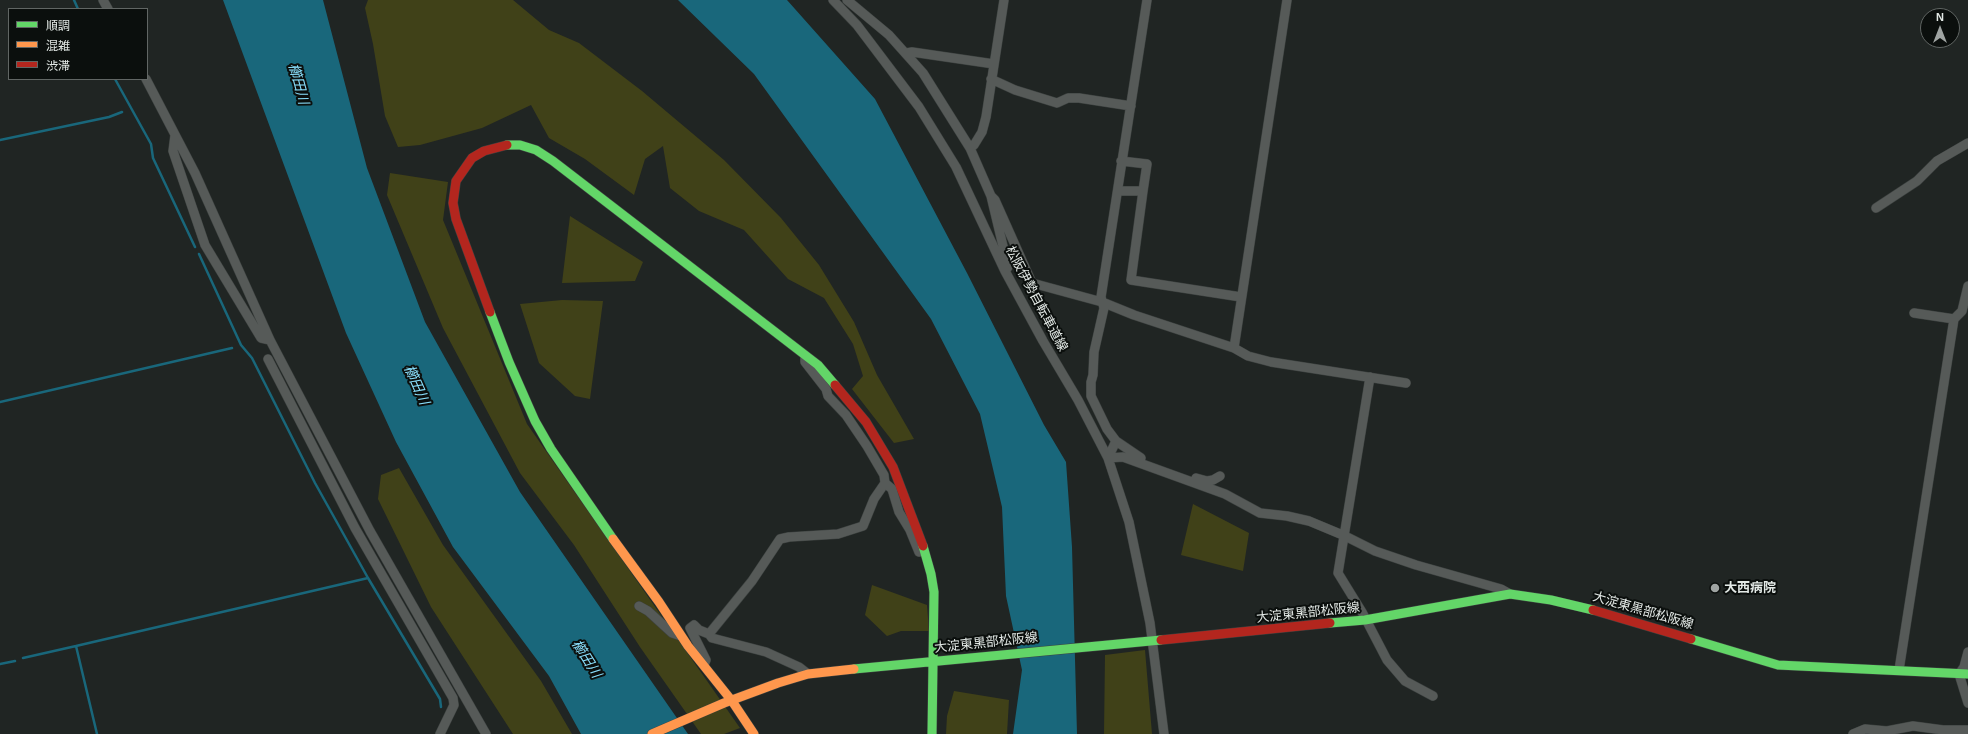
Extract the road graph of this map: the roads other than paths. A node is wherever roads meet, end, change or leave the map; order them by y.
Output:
1 (833, 0) edge
2 (847, 0) edge
3 (1004, 0) edge
4 (1147, 0) edge
5 (1287, 0) edge
6 (906, 53) junction
7 (994, 64) junction
8 (991, 79) junction
9 (146, 80) edge
10 (1131, 106) junction
11 (174, 135) junction
12 (1968, 143) edge
13 (970, 148) junction
14 (1121, 161) junction
15 (1118, 191) junction
16 (1143, 191) junction
17 (991, 196) junction
18 (1876, 208) dead end
19 (1005, 272) junction
20 (1968, 286) edge
21 (1241, 297) junction
22 (1102, 302) junction
23 (1914, 313) dead end
24 (1954, 319) junction
25 (270, 340) junction
26 (1234, 348) junction
27 (804, 354) junction
28 (268, 359) dead end
29 (1370, 377) junction
30 (1406, 383) dead end
31 (1116, 441) junction
32 (1108, 458) junction
33 (1220, 476) dead end
34 (1186, 479) junction
35 (885, 483) junction
36 (1345, 536) junction
37 (928, 564) junction
38 (1510, 594) junction
39 (639, 606) dead end
40 (1365, 620) junction
41 (709, 634) junction
42 (682, 636) junction
43 (1149, 640) junction
44 (1968, 652) edge
45 (936, 661) junction
46 (704, 665) junction
47 (1968, 669) edge
48 (1899, 670) junction
49 (808, 674) junction
50 (1964, 674) edge
51 (1433, 696) dead end
52 (728, 702) junction
53 (1968, 703) edge
54 (1968, 730) edge
55 (440, 734) edge
56 (486, 734) edge
57 (652, 734) edge
58 (754, 734) edge
59 (932, 734) edge
60 (1164, 734) edge
61 (1853, 734) edge

1 - 19 street, 松阪伊勢自転車道線
2 - 6 street
3 - 7 street
4 - 10 street
5 - 21 street
6 - 7 street
6 - 13 street
7 - 8 street
8 - 10 street
8 - 13 street
9 - 11 street
10 - 14 street
11 - 25 street
11 - 25 street
12 - 18 street
13 - 17 street
14 - 15 street
14 - 16 street
15 - 16 street
15 - 22 street
16 - 21 street
17 - 19 street
17 - 22 street
19 - 32 street, 松阪伊勢自転車道線
20 - 24 street
21 - 26 street
22 - 26 street
22 - 31 street
23 - 24 street
24 - 48 street
25 - 56 street
26 - 29 street
27 - 35 street
27 - 37 street
27 - 42 street
28 - 55 street
29 - 30 street
29 - 36 street
31 - 32 street
31 - 34 street
32 - 34 street
32 - 43 street, 松阪伊勢自転車道線
33 - 34 street
34 - 36 street
35 - 37 street
35 - 41 street
36 - 38 street
36 - 40 street
37 - 45 street
38 - 40 street, 大淀東黒部松阪線
38 - 48 street, 大淀東黒部松阪線
39 - 42 street
40 - 43 street, 大淀東黒部松阪線
40 - 51 street
41 - 46 street
41 - 49 street
42 - 46 street
43 - 45 street, 大淀東黒部松阪線
43 - 60 street, 松阪伊勢自転車道線
44 - 50 street
45 - 49 street, 大淀東黒部松阪線
45 - 59 street
46 - 52 street
47 - 50 street
48 - 50 street, 大淀東黒部松阪線
49 - 52 street, 大淀東黒部松阪線
50 - 53 street
52 - 57 street, 大淀東黒部松阪線
52 - 58 street
54 - 61 street

